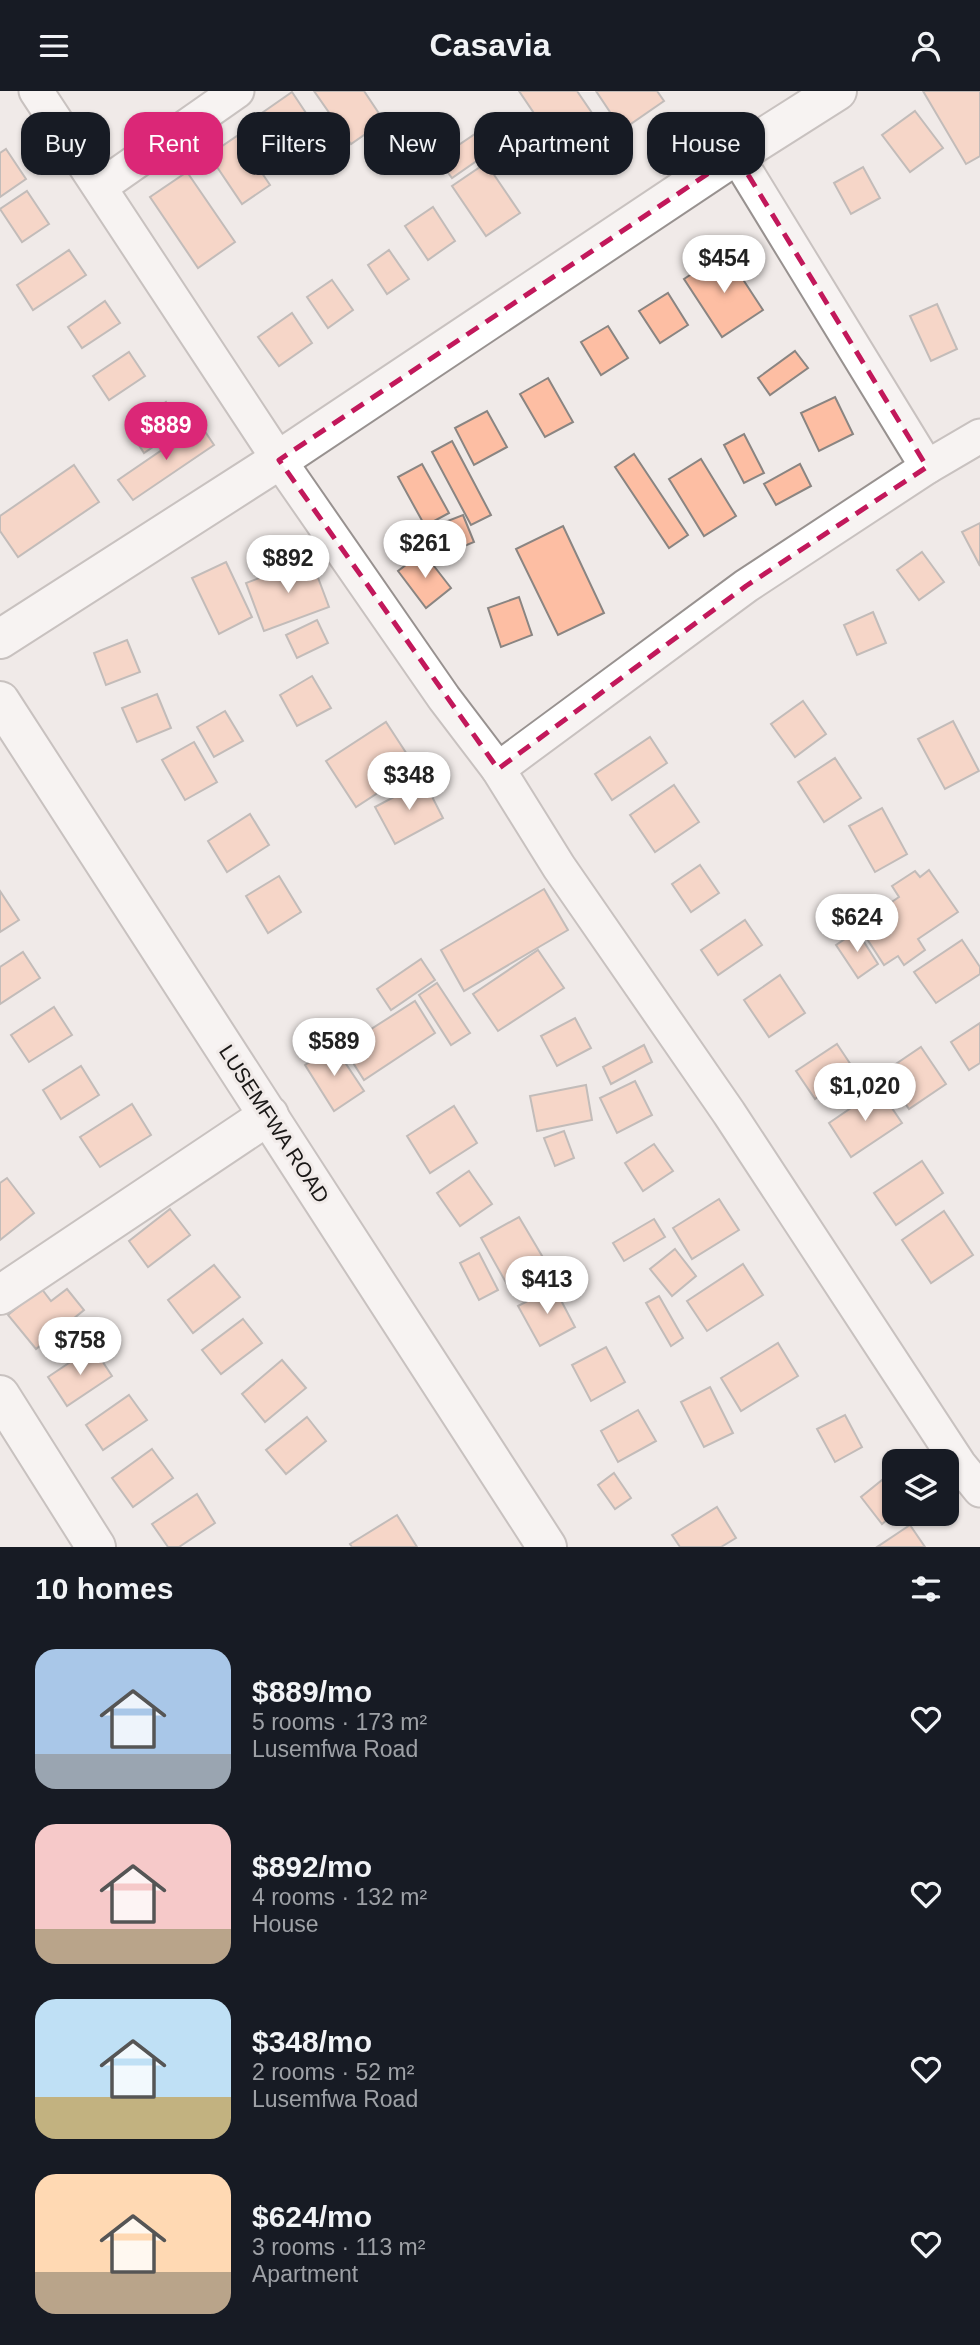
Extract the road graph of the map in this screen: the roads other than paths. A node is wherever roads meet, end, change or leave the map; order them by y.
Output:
1 (36, 91) edge
2 (237, 91) edge
3 (837, 91) edge
4 (765, 137) edge
5 (706, 175) edge
6 (748, 175) edge
7 (100, 187) junction
8 (980, 436) edge
9 (279, 460) junction
10 (927, 467) junction
11 (0, 639) edge
12 (0, 701) edge
13 (498, 769) junction
14 (269, 1115) junction
15 (0, 1295) edge
16 (0, 1395) edge
17 (980, 1490) edge
18 (96, 1547) edge
19 (547, 1547) edge

1 - 7 street
2 - 7 street
3 - 4 street
5 - 9 street
6 - 10 street
7 - 9 street
8 - 10 street
9 - 11 street
9 - 13 street
10 - 13 street
12 - 14 street, LUSEMFWA ROAD
13 - 17 street
14 - 15 street
14 - 19 street, LUSEMFWA ROAD
16 - 18 street

